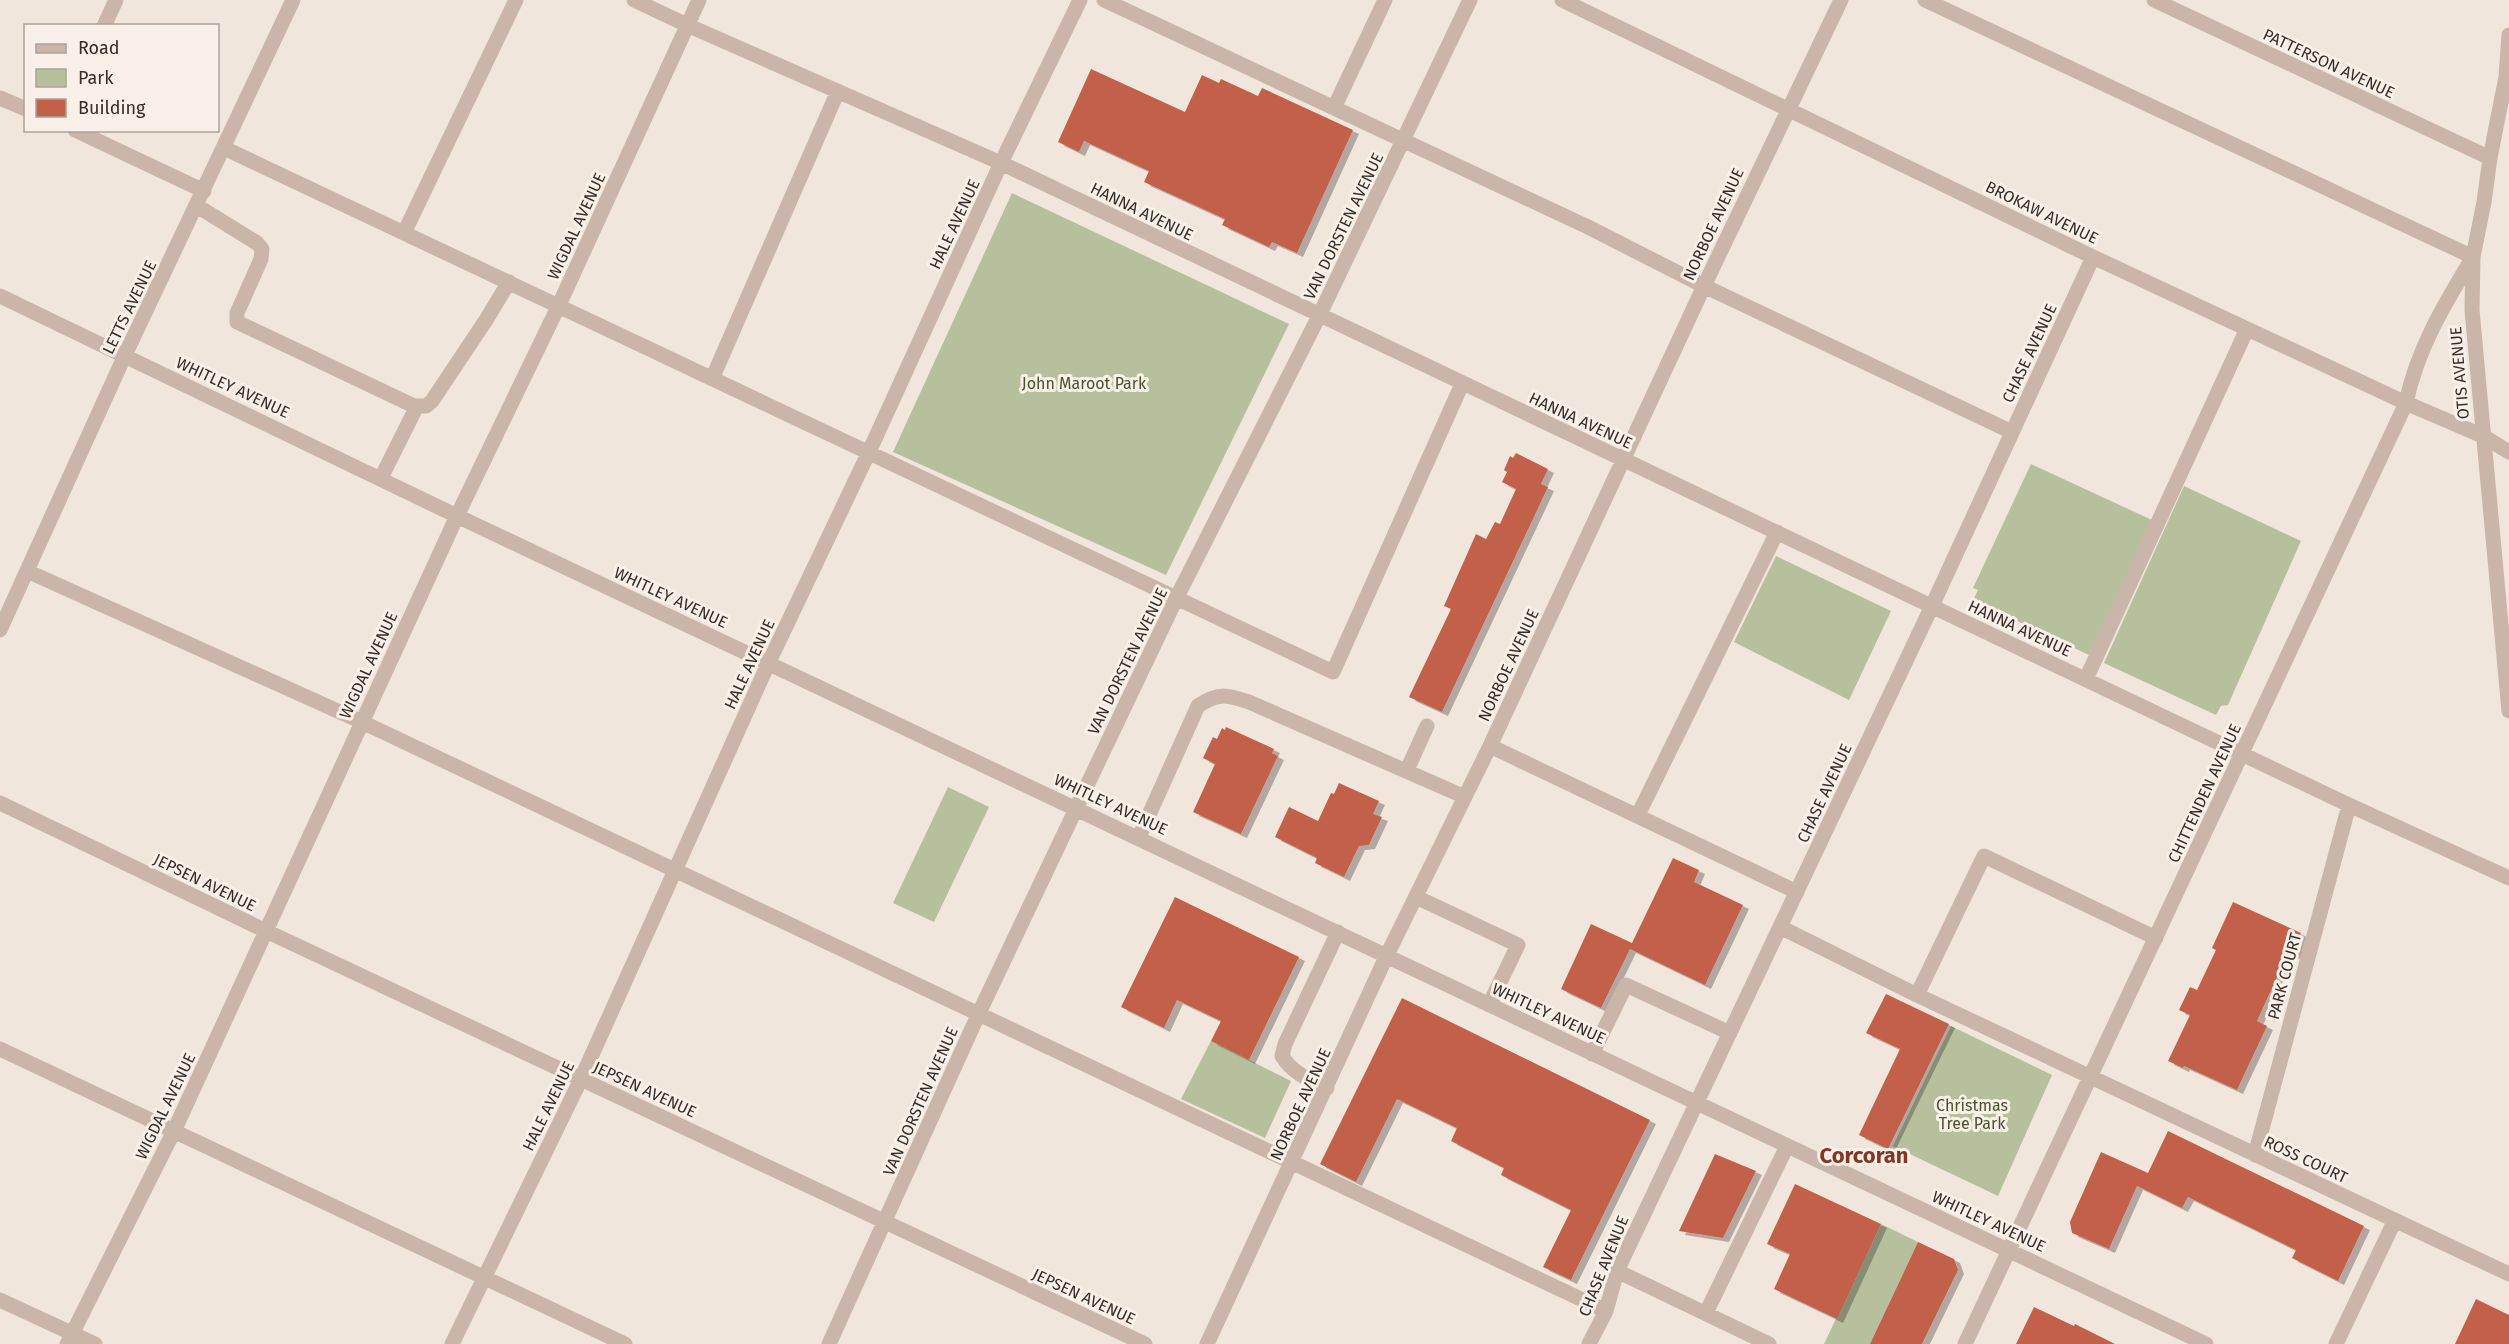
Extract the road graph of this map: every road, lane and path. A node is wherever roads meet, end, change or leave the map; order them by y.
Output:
1 (116, 0) edge
2 (293, 0) edge
3 (516, 0) edge
4 (634, 0) edge
5 (699, 0) edge
6 (1080, 0) edge
7 (1104, 0) edge
8 (1385, 0) edge
9 (1470, 0) edge
10 (1562, 0) edge
11 (1841, 0) edge
12 (1925, 0) edge
13 (2154, 0) edge
14 (105, 24) edge
15 (687, 25) junction
16 (2509, 34) edge
17 (838, 91) junction
18 (0, 98) edge
19 (24, 108) edge
20 (1334, 108) junction
21 (1787, 110) junction
22 (79, 132) edge
23 (1404, 142) junction
24 (224, 148) junction
25 (2490, 158) junction
26 (1001, 163) junction
27 (204, 191) junction
28 (197, 206) junction
29 (404, 233) junction
30 (2094, 257) junction
31 (2473, 257) junction
32 (509, 282) junction
33 (1704, 286) junction
34 (0, 296) edge
35 (559, 305) junction
36 (1319, 316) junction
37 (2247, 329) junction
38 (125, 355) junction
39 (712, 379) junction
40 (1462, 384) junction
41 (2406, 403) junction
42 (417, 406) junction
43 (2012, 432) junction
44 (2483, 436) junction
45 (2509, 452) edge
46 (868, 454) junction
47 (1623, 459) junction
48 (381, 478) junction
49 (457, 516) junction
50 (1777, 532) junction
51 (27, 571) junction
52 (1176, 599) junction
53 (1932, 606) junction
54 (0, 630) edge
55 (769, 662) junction
56 (2086, 679) junction
57 (2509, 711) edge
58 (362, 722) junction
59 (1427, 726) dead end
60 (1490, 746) junction
61 (2242, 754) junction
62 (1407, 770) junction
63 (1465, 797) junction
64 (0, 802) edge
65 (2349, 806) junction
66 (1076, 807) junction
67 (1638, 815) junction
68 (1139, 837) junction
69 (676, 870) junction
70 (2509, 878) edge
71 (1797, 892) junction
72 (1416, 897) junction
73 (1780, 927) junction
74 (266, 932) junction
75 (1338, 932) junction
76 (2156, 938) junction
77 (1387, 955) junction
78 (1917, 994) junction
79 (1489, 1005) junction
80 (979, 1013) junction
81 (1730, 1033) junction
82 (0, 1049) edge
83 (1592, 1054) junction
84 (2089, 1077) junction
85 (581, 1079) junction
86 (1327, 1088) junction
87 (1696, 1103) junction
88 (174, 1131) junction
89 (1787, 1146) junction
90 (2255, 1155) junction
91 (1293, 1163) junction
92 (2395, 1220) junction
93 (886, 1222) junction
94 (2008, 1249) junction
95 (1617, 1271) junction
96 (2509, 1274) edge
97 (484, 1278) junction
98 (0, 1300) edge
99 (1606, 1311) junction
100 (1706, 1313) junction
101 (69, 1339) edge
102 (95, 1344) edge
103 (452, 1344) edge
104 (625, 1344) edge
105 (830, 1344) edge
106 (1145, 1344) edge
107 (1207, 1344) edge
108 (1589, 1344) edge
109 (1770, 1344) edge
110 (1965, 1344) edge
111 (2206, 1344) edge
112 (2336, 1344) edge

1 - 14 street
2 - 24 street, LETTS AVENUE
3 - 29 street
4 - 15 street, HANNA AVENUE
5 - 15 street, WIGDAL AVENUE
6 - 26 street, HALE AVENUE
7 - 20 street
8 - 20 street
9 - 23 street, VAN DORSTEN AVENUE
10 - 21 street, BROKAW AVENUE
11 - 21 street, NORBOE AVENUE
12 - 31 street
13 - 25 street, PATTERSON AVENUE
15 - 17 street, HANNA AVENUE
15 - 35 street, WIGDAL AVENUE
16 - 25 street, OTIS AVENUE
17 - 26 street, HANNA AVENUE
17 - 39 street
18 - 19 street
20 - 23 street
21 - 30 street, BROKAW AVENUE
21 - 33 street, NORBOE AVENUE
22 - 27 street
23 - 33 street
23 - 36 street, VAN DORSTEN AVENUE
24 - 27 street, LETTS AVENUE
24 - 29 street
25 - 31 street, OTIS AVENUE
26 - 36 street, HANNA AVENUE
26 - 46 street, HALE AVENUE
27 - 28 street, LETTS AVENUE
28 - 38 street, LETTS AVENUE
28 - 42 street
29 - 32 street
30 - 37 street, BROKAW AVENUE
30 - 43 street, CHASE AVENUE
31 - 41 street, CHITTENDEN AVENUE
31 - 44 street, OTIS AVENUE
32 - 35 street
32 - 42 street
33 - 43 street
33 - 47 street, NORBOE AVENUE
34 - 38 street, WHITLEY AVENUE
35 - 39 street
35 - 49 street, WIGDAL AVENUE
36 - 40 street, HANNA AVENUE
36 - 52 street, VAN DORSTEN AVENUE
37 - 41 street, BROKAW AVENUE
37 - 56 street
38 - 48 street, WHITLEY AVENUE
38 - 51 street, LETTS AVENUE
39 - 46 street
40 - 47 street, HANNA AVENUE
40 - 52 street
41 - 44 street, BROKAW AVENUE
41 - 61 street, CHITTENDEN AVENUE
42 - 48 street
43 - 53 street, CHASE AVENUE
44 - 45 street, BROKAW AVENUE
44 - 57 street, OTIS AVENUE
46 - 52 street
46 - 55 street, HALE AVENUE
47 - 50 street, HANNA AVENUE
47 - 60 street, NORBOE AVENUE
48 - 49 street, WHITLEY AVENUE
49 - 55 street, WHITLEY AVENUE
49 - 58 street, WIGDAL AVENUE
50 - 53 street, HANNA AVENUE
50 - 67 street
51 - 54 street, LETTS AVENUE
51 - 58 street
52 - 66 street, VAN DORSTEN AVENUE
53 - 56 street, HANNA AVENUE
53 - 71 street, CHASE AVENUE
55 - 66 street, WHITLEY AVENUE
55 - 69 street, HALE AVENUE
56 - 61 street, HANNA AVENUE
58 - 69 street
58 - 74 street, WIGDAL AVENUE
59 - 62 street
60 - 63 street, NORBOE AVENUE
60 - 67 street
61 - 65 street, HANNA AVENUE
61 - 76 street, CHITTENDEN AVENUE
62 - 63 street
62 - 68 street
63 - 72 street, NORBOE AVENUE
64 - 74 street, JEPSEN AVENUE
65 - 70 street, HANNA AVENUE
65 - 90 street, PARK COURT
66 - 68 street, WHITLEY AVENUE
66 - 80 street, VAN DORSTEN AVENUE
67 - 71 street
68 - 75 street, WHITLEY AVENUE
69 - 80 street
69 - 85 street, HALE AVENUE
71 - 73 street, CHASE AVENUE
72 - 77 street, NORBOE AVENUE
72 - 79 street
73 - 78 street, ROSS COURT
73 - 81 street, CHASE AVENUE
74 - 85 street, JEPSEN AVENUE
74 - 88 street, WIGDAL AVENUE
75 - 77 street, WHITLEY AVENUE
75 - 86 street
76 - 78 street
76 - 84 street, CHITTENDEN AVENUE
77 - 79 street, WHITLEY AVENUE
77 - 86 street, NORBOE AVENUE
78 - 84 street, ROSS COURT
79 - 83 street, WHITLEY AVENUE
80 - 91 street
80 - 93 street, VAN DORSTEN AVENUE
81 - 83 street
81 - 87 street, CHASE AVENUE
82 - 88 street
83 - 87 street, WHITLEY AVENUE
84 - 90 street, ROSS COURT
84 - 94 street, CHITTENDEN AVENUE
85 - 93 street, JEPSEN AVENUE
85 - 97 street, HALE AVENUE
86 - 91 street, NORBOE AVENUE
87 - 89 street, WHITLEY AVENUE
87 - 95 street, CHASE AVENUE
88 - 97 street
88 - 101 street, WIGDAL AVENUE
89 - 94 street, WHITLEY AVENUE
89 - 100 street
90 - 92 street, ROSS COURT
91 - 99 street
91 - 107 street, NORBOE AVENUE
92 - 96 street, ROSS COURT
92 - 112 street
93 - 105 street, VAN DORSTEN AVENUE
93 - 106 street, JEPSEN AVENUE
94 - 110 street, CHITTENDEN AVENUE
94 - 111 street, WHITLEY AVENUE
95 - 99 street, CHASE AVENUE
95 - 100 street
97 - 103 street, HALE AVENUE
97 - 104 street
98 - 101 street
99 - 108 street, CHASE AVENUE
100 - 109 street
101 - 102 street

